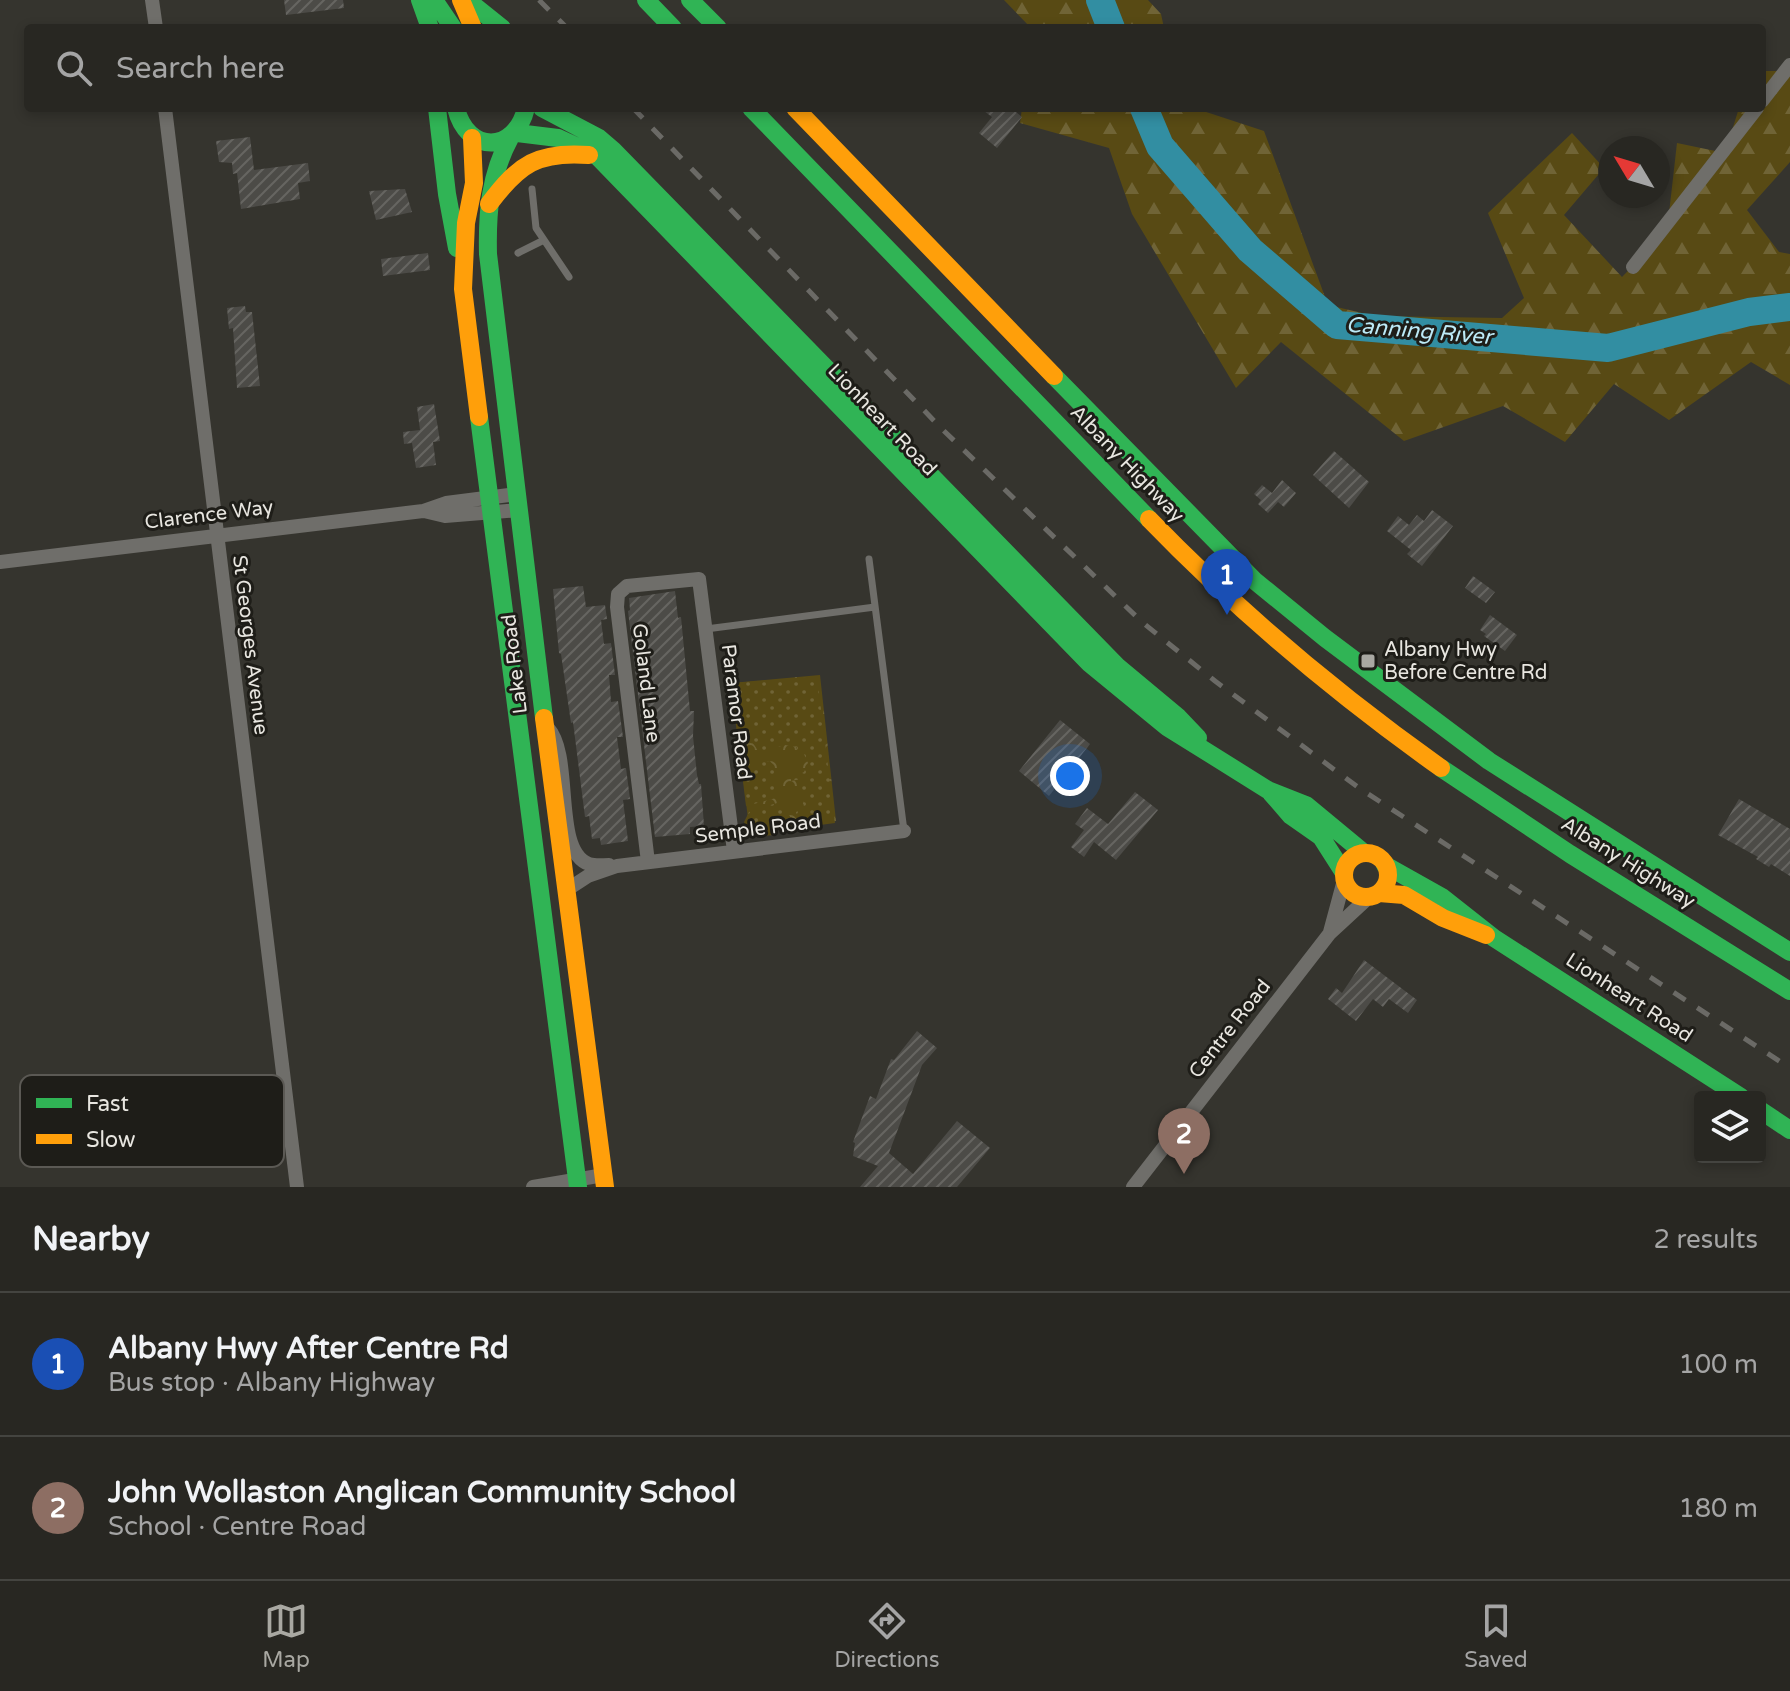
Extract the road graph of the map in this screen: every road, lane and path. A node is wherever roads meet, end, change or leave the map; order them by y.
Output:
1 (152, 0) edge
2 (420, 0) edge
3 (434, 0) edge
4 (461, 0) edge
5 (467, 0) edge
6 (646, 0) edge
7 (690, 0) edge
8 (155, 24) edge
9 (429, 24) edge
10 (450, 24) edge
11 (471, 24) edge
12 (497, 24) edge
13 (669, 24) edge
14 (714, 24) edge
15 (1790, 65) edge
16 (1766, 96) edge
17 (165, 112) edge
18 (438, 112) edge
19 (457, 112) edge
20 (525, 112) edge
21 (548, 112) edge
22 (579, 112) edge
23 (755, 112) edge
24 (799, 112) edge
25 (1754, 112) edge
26 (513, 136) junction
27 (472, 138) junction
28 (598, 147) junction
29 (532, 189) dead end
30 (488, 206) junction
31 (542, 241) junction
32 (518, 253) dead end
33 (462, 264) junction
34 (1633, 267) dead end
35 (569, 277) dead end
36 (970, 288) junction
37 (950, 311) junction
38 (518, 502) junction
39 (491, 505) junction
40 (216, 534) junction
41 (869, 559) dead end
42 (0, 562) edge
43 (699, 579) joint
44 (875, 607) junction
45 (706, 629) junction
46 (545, 725) junction
47 (1462, 742) junction
48 (1444, 770) junction
49 (1268, 790) junction
50 (904, 831) joint
51 (734, 851) junction
52 (1364, 853) junction
53 (648, 862) junction
54 (1385, 865) junction
55 (617, 866) junction
56 (1344, 876) junction
57 (565, 891) junction
58 (1374, 895) junction
59 (1330, 933) junction
60 (1494, 938) junction
61 (1790, 952) edge
62 (1790, 991) edge
63 (283, 1075) edge
64 (284, 1082) edge
65 (1732, 1091) edge
66 (1766, 1114) edge
67 (1790, 1130) edge
68 (604, 1181) edge
69 (578, 1183) edge
70 (297, 1187) edge
71 (533, 1187) edge
72 (1133, 1187) edge

1 - 8 street
2 - 9 main road
3 - 10 main road
4 - 11 main road
5 - 12 main road
6 - 13 main road
7 - 14 main road
15 - 16 street
17 - 40 street, St Georges Avenue
18 - 33 main road
19 - 27 main road
20 - 26 main road, Lake Road
21 - 28 main road, Lionheart Road
22 - 28 main road
23 - 37 main road, Albany Highway
24 - 36 main road, Albany Highway
25 - 34 street
26 - 27 main road, Lionheart Road
26 - 28 main road, Lionheart Road
26 - 30 main road, Lake Road
27 - 33 main road, Lake Road
28 - 30 main road
28 - 49 main road, Lionheart Road
29 - 31 lane
30 - 38 main road, Lake Road
31 - 32 lane
31 - 35 lane
33 - 39 main road, Lake Road
36 - 37 main road
36 - 47 main road, Albany Highway
37 - 48 main road, Albany Highway
38 - 39 street, Clarence Way
38 - 46 main road, Lake Road
39 - 40 street, Clarence Way
39 - 69 main road, Lake Road
40 - 42 street, Clarence Way
40 - 63 street, St Georges Avenue
41 - 44 lane
43 - 45 street, Paramor Road
43 - 53 street, Goland Lane
44 - 45 lane
44 - 50 lane
45 - 51 street, Paramor Road
46 - 55 street, Semple Road
46 - 57 main road, Lake Road
47 - 48 main road
47 - 61 main road, Albany Highway
48 - 62 main road, Albany Highway
49 - 52 main road, Lionheart Road
49 - 56 main road, Lionheart Road
50 - 51 street, Semple Road
51 - 53 street, Semple Road
52 - 54 main road
52 - 56 main road
53 - 55 street, Semple Road
54 - 58 main road
54 - 60 main road, Lionheart Road
55 - 57 street, Semple Road
56 - 58 main road
56 - 59 street, Centre Road
57 - 68 main road, Lake Road
58 - 59 street, Centre Road
58 - 60 main road, Lionheart Road
59 - 72 street, Centre Road
60 - 65 main road, Lionheart Road
64 - 70 street, St Georges Avenue
66 - 67 main road
68 - 69 street
69 - 71 street

